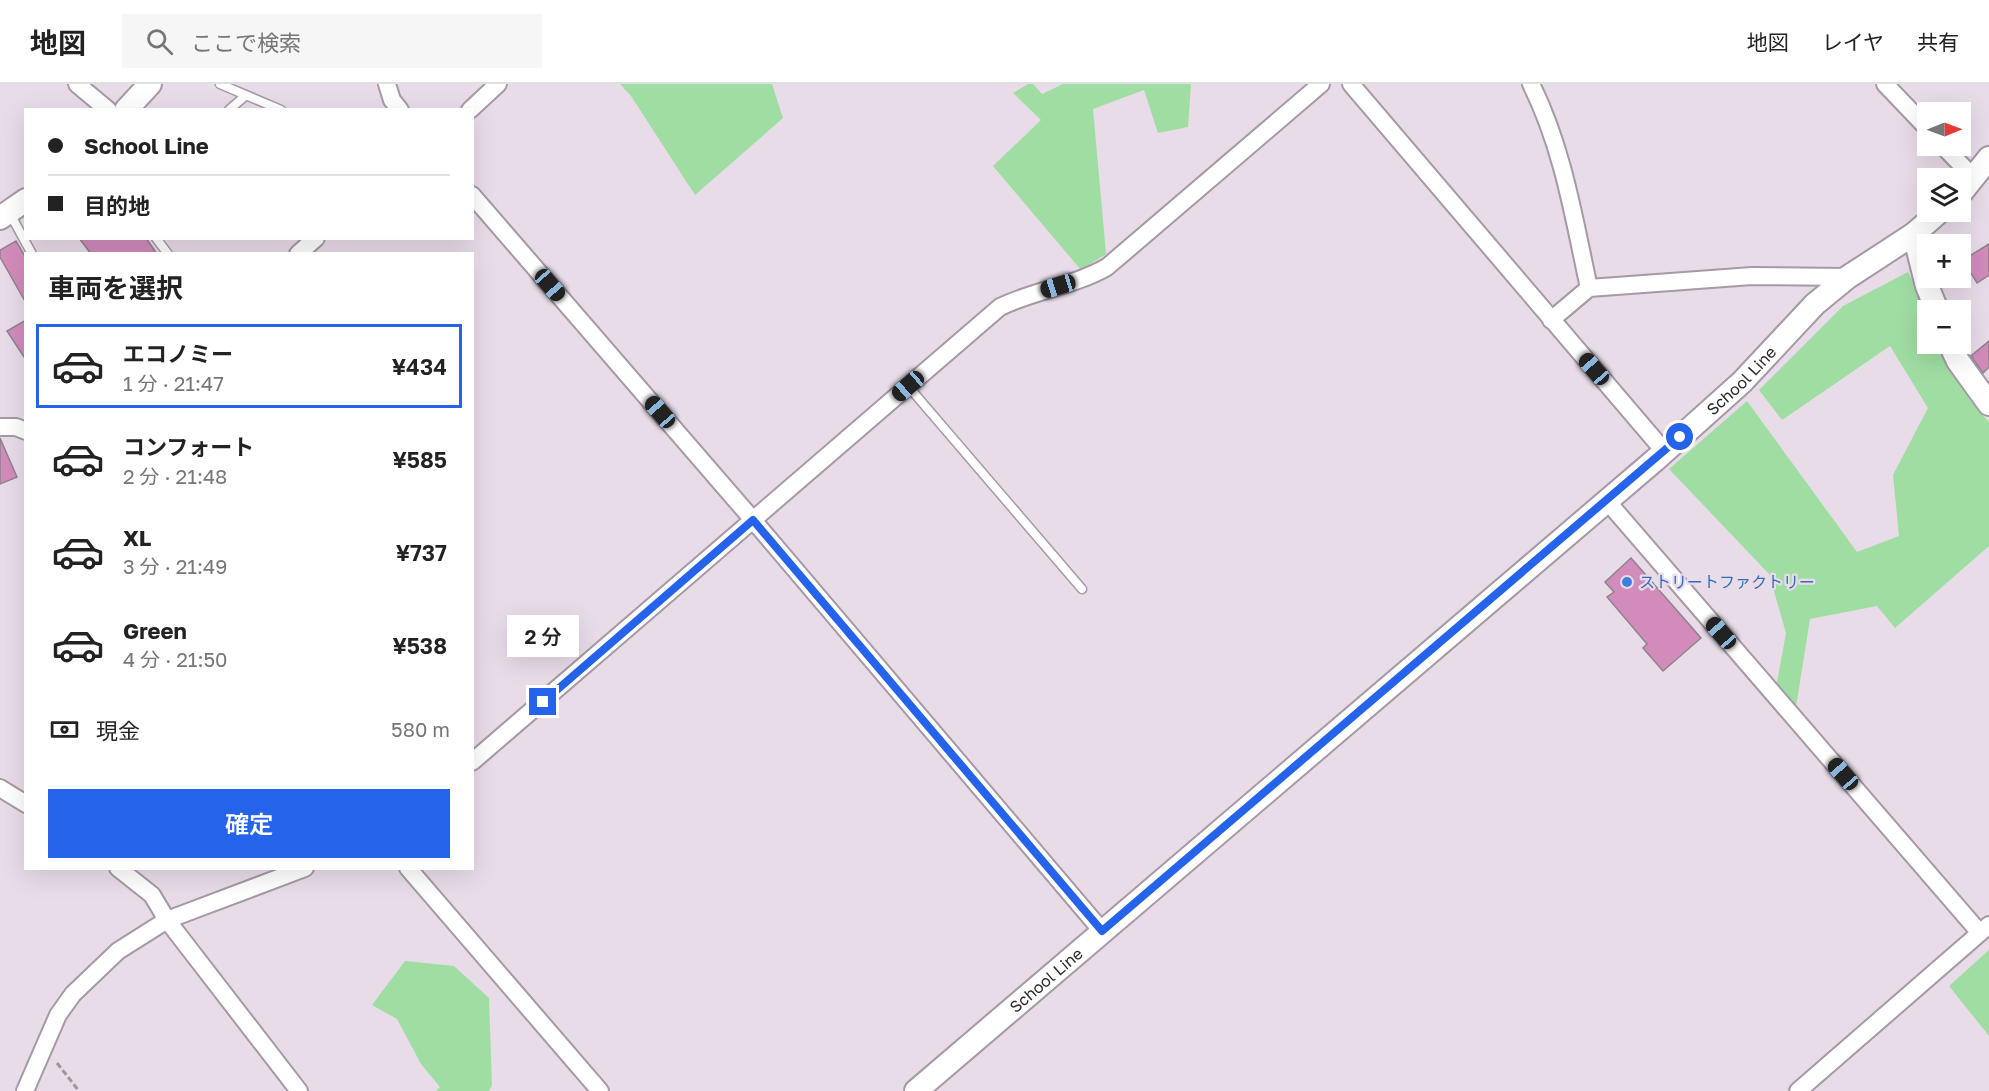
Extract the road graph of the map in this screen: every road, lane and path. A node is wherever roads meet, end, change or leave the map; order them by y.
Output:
1 (77, 84) edge
2 (220, 84) edge
3 (387, 84) edge
4 (498, 84) edge
5 (1321, 84) edge
6 (1350, 84) edge
7 (1531, 84) edge
8 (1885, 84) edge
9 (245, 96) junction
10 (106, 108) edge
11 (231, 108) edge
12 (276, 108) edge
13 (398, 108) edge
14 (472, 108) edge
15 (1917, 117) edge
16 (1957, 156) edge
17 (1980, 172) edge
18 (474, 197) edge
19 (12, 210) edge
20 (1928, 222) edge
21 (1914, 234) junction
22 (24, 236) edge
23 (314, 240) edge
24 (300, 252) edge
25 (1848, 277) junction
26 (1589, 288) junction
27 (1933, 300) edge
28 (1551, 320) junction
29 (1954, 354) edge
30 (908, 386) junction
31 (1989, 404) edge
32 (0, 427) edge
33 (24, 430) edge
34 (1664, 451) junction
35 (1607, 501) junction
36 (753, 520) junction
37 (1082, 590) dead end
38 (474, 760) edge
39 (0, 788) edge
40 (24, 803) edge
41 (121, 870) edge
42 (300, 870) edge
43 (410, 870) edge
44 (167, 920) junction
45 (1985, 929) edge
46 (1102, 931) junction
47 (44, 1047) junction
48 (25, 1091) edge
49 (79, 1091) edge
50 (299, 1091) edge
51 (600, 1091) edge
52 (916, 1091) edge
53 (1798, 1091) edge

1 - 10 street
2 - 9 lane
3 - 13 street
4 - 14 street
5 - 30 street
6 - 28 street
7 - 26 street
8 - 15 street
9 - 11 lane
9 - 12 lane
16 - 17 street
18 - 36 street
19 - 22 lane
20 - 21 street, School Line
21 - 25 street, School Line
21 - 27 street
23 - 24 street
25 - 26 street
25 - 34 street, School Line
26 - 28 street
28 - 34 street
29 - 31 street
30 - 36 street
30 - 37 lane
32 - 33 street
34 - 35 street, School Line
35 - 45 street
35 - 46 street, School Line
36 - 38 street
36 - 46 street
39 - 40 street
41 - 44 street
42 - 44 street
43 - 51 street
44 - 47 street
44 - 50 street
45 - 53 street
46 - 52 street, School Line
47 - 48 street
47 - 49 path

